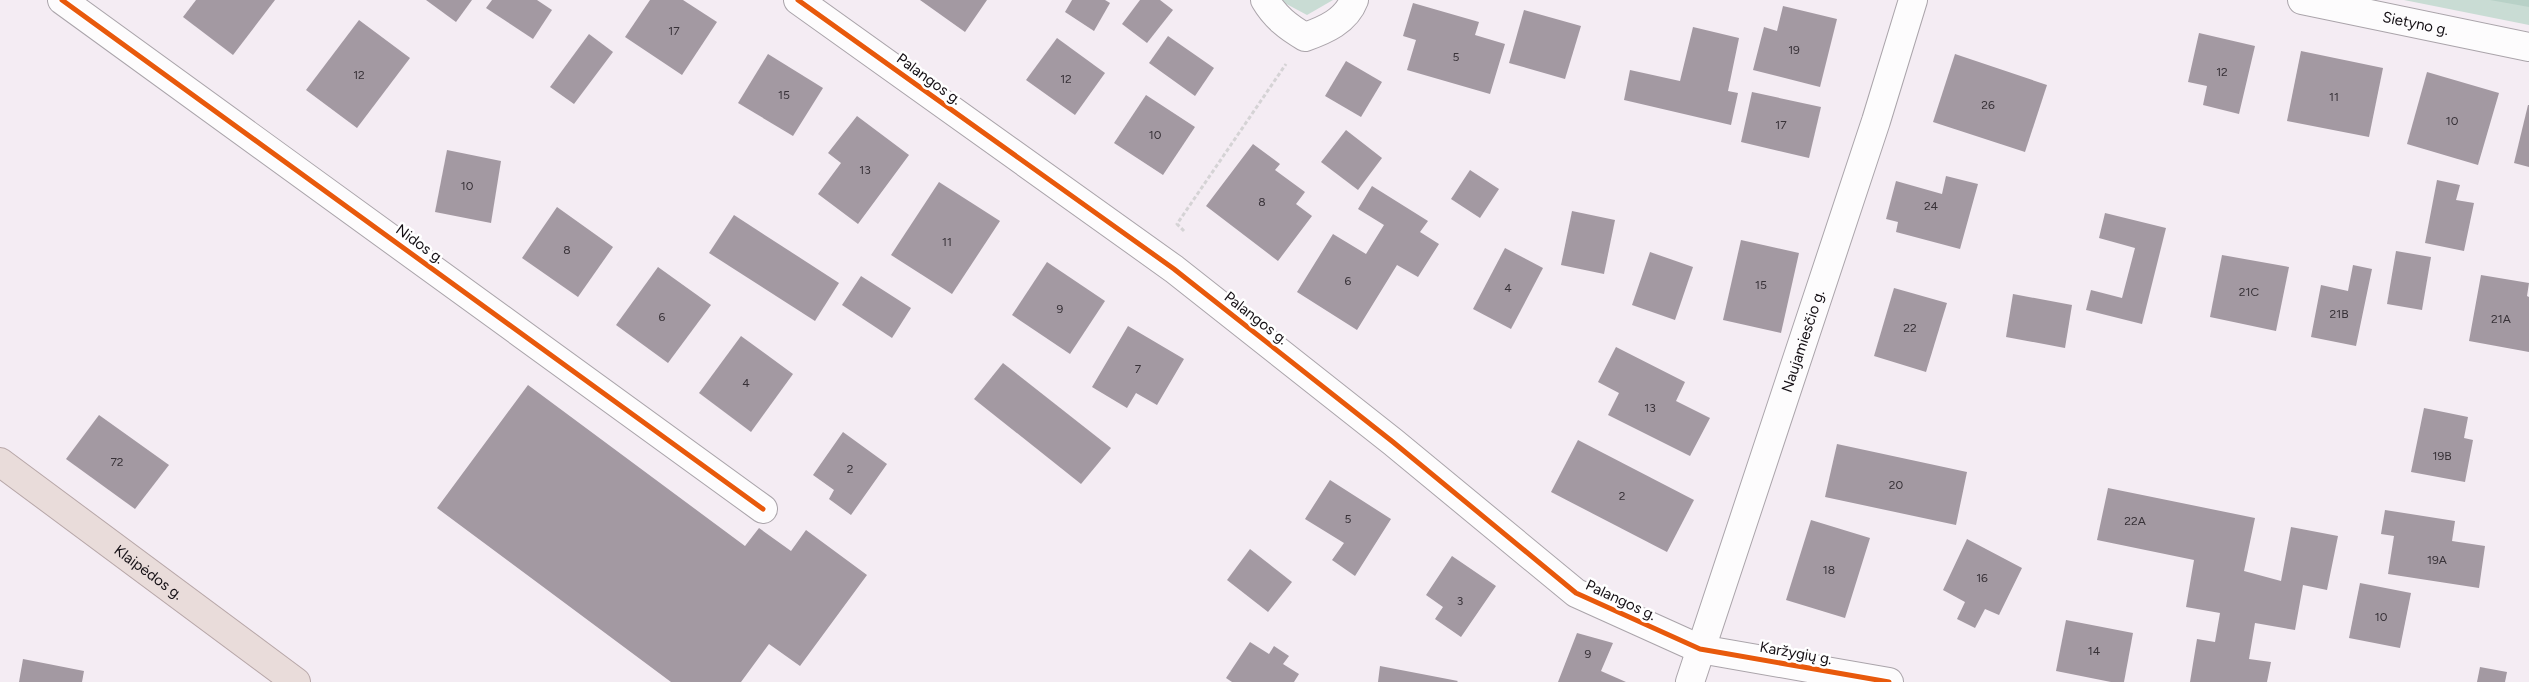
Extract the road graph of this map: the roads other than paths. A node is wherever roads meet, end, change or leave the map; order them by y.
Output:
1 (62, 0) edge
2 (798, 0) edge
3 (1265, 0) edge
4 (1354, 0) edge
5 (1913, 0) edge
6 (2302, 0) edge
7 (2529, 47) edge
8 (0, 462) edge
9 (763, 509) dead end
10 (1700, 649) junction
11 (296, 682) edge
12 (1690, 682) edge
13 (1889, 682) edge

1 - 9 street, Nidos g.
2 - 10 street, Palangos g.
3 - 4 street
5 - 10 street, Naujamiesčio g.
6 - 7 street, Sietyno g.
8 - 11 highway, Klaipėdos g.
10 - 12 street, Naujamiesčio g.
10 - 13 street, Karžygių g.

